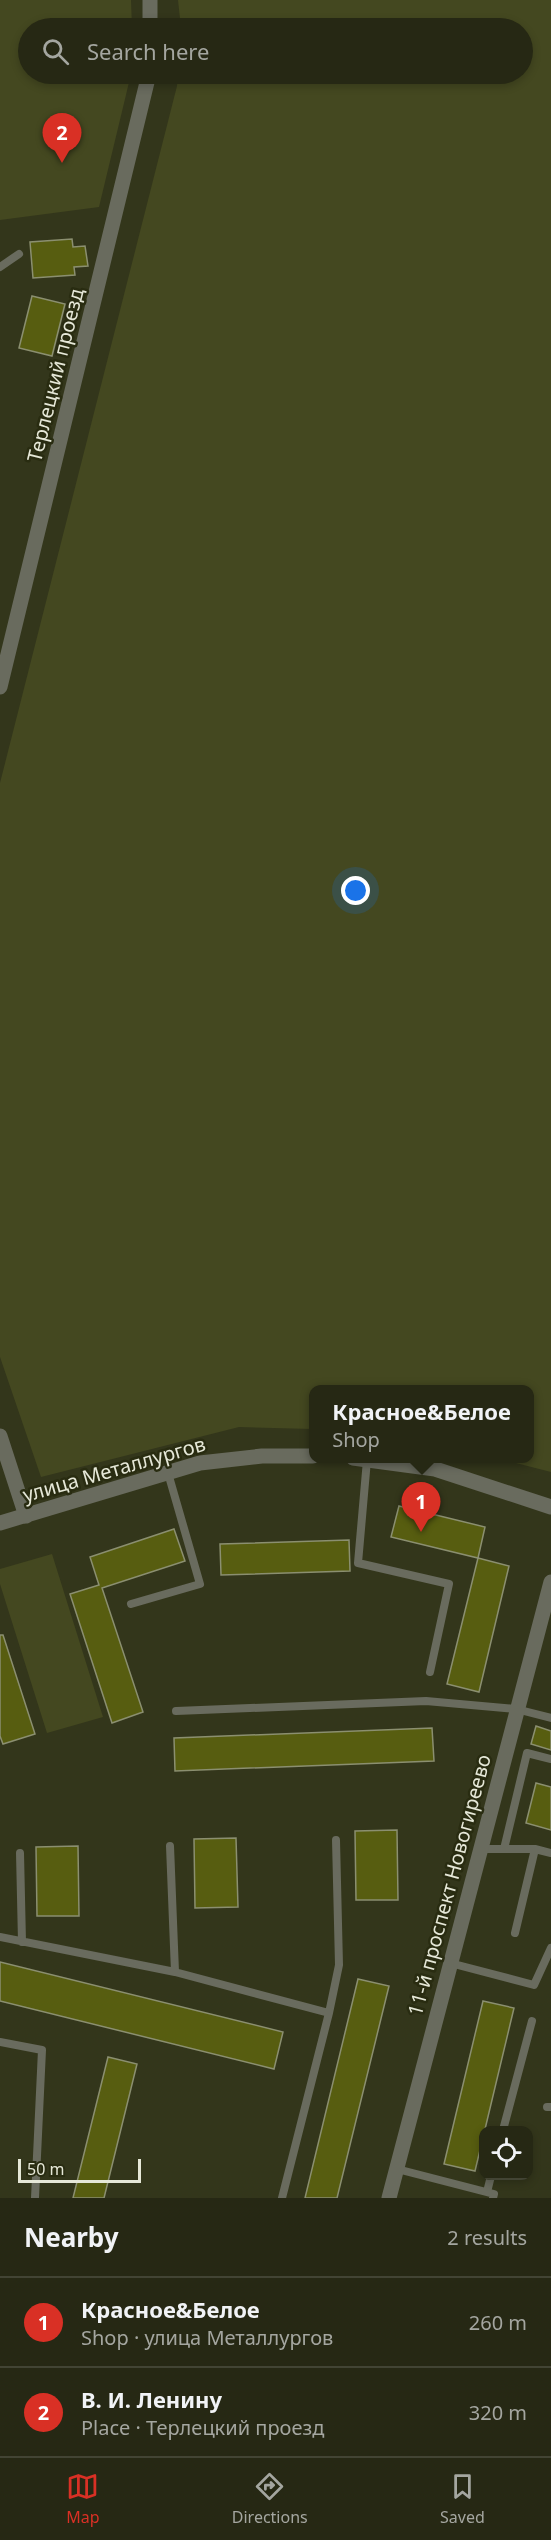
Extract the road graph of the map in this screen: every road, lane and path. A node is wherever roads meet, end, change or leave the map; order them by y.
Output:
1 (150, 0) edge
2 (150, 18) edge
3 (147, 84) edge
4 (19, 254) dead end
5 (0, 267) edge
6 (2, 669) edge
7 (0, 687) edge
8 (0, 1436) edge
9 (309, 1456) edge
10 (360, 1463) edge
11 (390, 1463) edge
12 (168, 1473) junction
13 (551, 1506) edge
14 (26, 1516) junction
15 (0, 1524) edge
16 (550, 1587) edge
17 (131, 1604) dead end
18 (430, 1672) dead end
19 (516, 1709) junction
20 (176, 1711) dead end
21 (551, 1718) edge
22 (551, 1759) edge
23 (336, 1839) dead end
24 (170, 1846) dead end
25 (479, 1849) junction
26 (504, 1849) junction
27 (535, 1849) junction
28 (20, 1853) dead end
29 (551, 1853) edge
30 (515, 1933) dead end
31 (0, 1937) edge
32 (22, 1942) junction
33 (551, 1948) edge
34 (450, 1962) junction
35 (175, 1972) junction
36 (329, 2013) junction
37 (532, 2021) dead end
38 (0, 2042) edge
39 (504, 2126) edge
40 (397, 2169) junction
41 (491, 2180) edge
42 (490, 2195) edge
43 (35, 2198) edge
44 (282, 2198) edge
45 (389, 2198) edge

1 - 2 street
3 - 6 street, Терлецкий проезд
4 - 5 lane
6 - 7 street, Терлецкий проезд
8 - 14 street
9 - 12 street, улица Металлургов
10 - 18 lane
11 - 13 street
12 - 14 street, улица Металлургов
12 - 17 lane
14 - 15 street, улица Металлургов
16 - 19 street, 11-й проспект Новогиреево
19 - 20 lane
19 - 21 lane
19 - 25 street, 11-й проспект Новогиреево
22 - 26 lane
23 - 36 lane
24 - 35 lane
25 - 26 lane
25 - 34 street, 11-й проспект Новогиреево
26 - 27 lane
27 - 29 lane
27 - 30 lane
28 - 32 lane
31 - 32 lane
32 - 35 lane
33 - 34 lane
34 - 40 street, 11-й проспект Новогиреево
35 - 36 lane
36 - 44 lane
37 - 39 lane
38 - 43 lane
40 - 42 lane
40 - 45 street, 11-й проспект Новогиреево
41 - 42 lane

